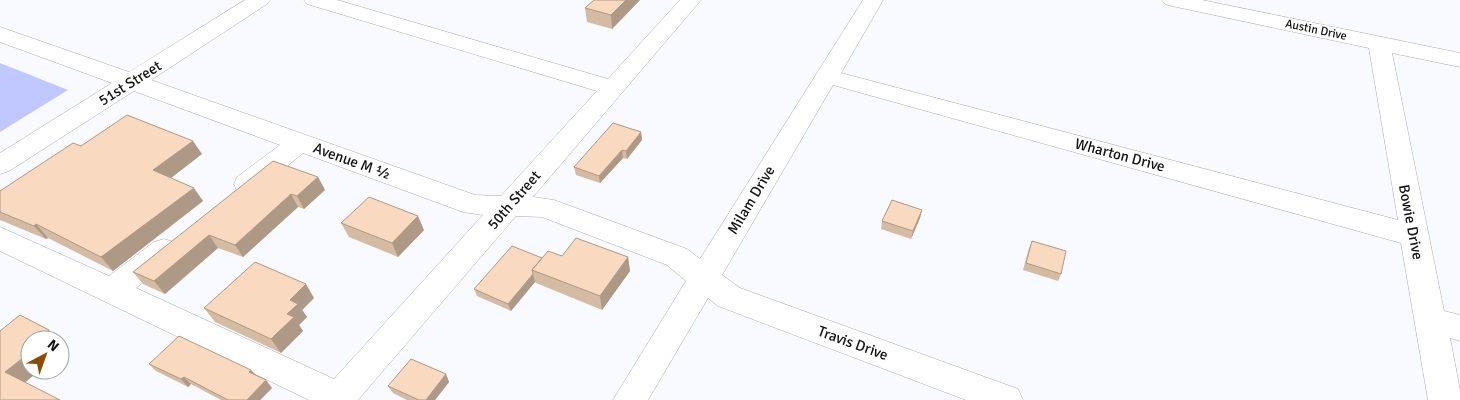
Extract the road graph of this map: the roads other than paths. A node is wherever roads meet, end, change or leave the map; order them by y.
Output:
1 (260, 0) edge
2 (314, 0) edge
3 (691, 0) edge
4 (873, 0) edge
5 (1172, 0) edge
6 (0, 34) edge
7 (1379, 43) junction
8 (1460, 60) edge
9 (826, 76) junction
10 (132, 81) junction
11 (612, 88) junction
12 (300, 142) junction
13 (0, 165) edge
14 (229, 198) edge
15 (510, 205) junction
16 (182, 235) edge
17 (1413, 235) junction
18 (0, 238) edge
19 (704, 277) junction
20 (112, 290) junction
21 (1430, 320) junction
22 (1460, 328) edge
23 (338, 399) edge
24 (630, 400) edge
25 (1006, 400) edge
26 (1445, 400) edge

1 - 10 street, 51st Street
2 - 11 street
3 - 11 street, 50th Street
4 - 9 street, Milam Drive
5 - 7 street, Austin Drive
6 - 10 street, Avenue M ½
7 - 8 street, Austin Drive
7 - 17 street, Bowie Drive
9 - 17 street, Wharton Drive
9 - 19 street, Milam Drive
10 - 12 street, Avenue M ½
10 - 13 street, 51st Street
11 - 15 street, 50th Street
12 - 14 street
12 - 15 street, Avenue M ½
15 - 19 street, Avenue M ½
15 - 23 street, 50th Street
16 - 20 street
17 - 21 street, Bowie Drive
18 - 20 street
19 - 24 street, Milam Drive
19 - 25 street, Travis Drive
20 - 23 street
21 - 22 street
21 - 26 street, Bowie Drive

